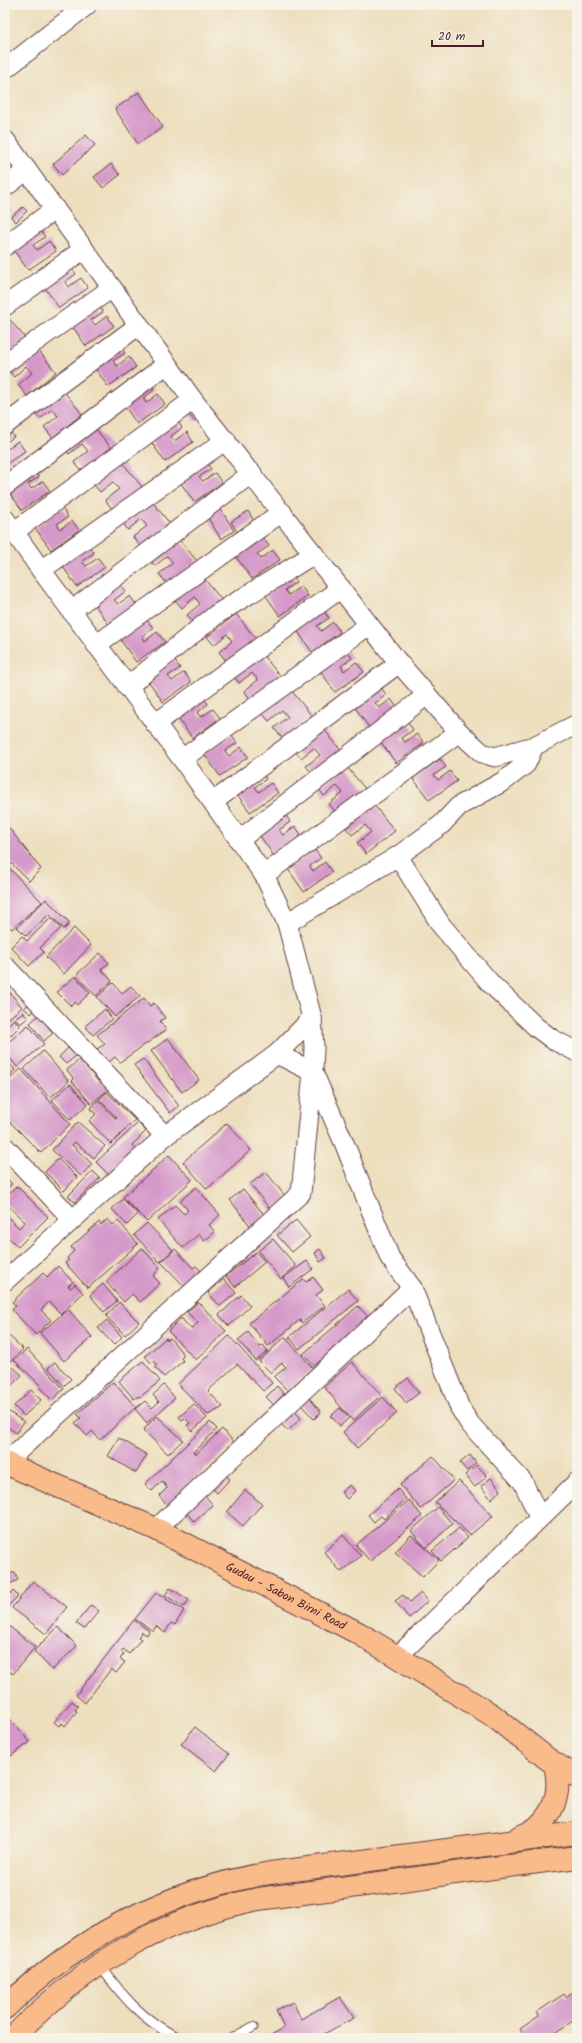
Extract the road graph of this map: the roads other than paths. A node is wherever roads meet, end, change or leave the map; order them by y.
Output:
1 (87, 5) edge
2 (5, 69) edge
3 (5, 140) edge
4 (27, 170) junction
5 (5, 186) edge
6 (55, 209) junction
7 (5, 246) edge
8 (84, 249) junction
9 (112, 288) junction
10 (5, 306) edge
11 (139, 325) junction
12 (5, 363) edge
13 (168, 364) junction
14 (193, 400) junction
15 (5, 425) edge
16 (226, 440) junction
17 (252, 473) junction
18 (5, 486) edge
19 (282, 512) junction
20 (10, 525) edge
21 (314, 554) junction
22 (41, 570) junction
23 (341, 588) junction
24 (71, 611) junction
25 (370, 625) junction
26 (96, 645) junction
27 (399, 663) junction
28 (127, 687) junction
29 (427, 695) junction
30 (155, 724) junction
31 (577, 724) edge
32 (459, 732) junction
33 (534, 746) junction
34 (182, 759) junction
35 (213, 802) junction
36 (239, 840) junction
37 (398, 856) junction
38 (264, 875) junction
39 (287, 923) junction
40 (5, 966) edge
41 (312, 1018) junction
42 (577, 1052) edge
43 (277, 1054) junction
44 (313, 1072) junction
45 (165, 1136) junction
46 (5, 1147) edge
47 (72, 1219) junction
48 (5, 1281) edge
49 (412, 1288) junction
50 (5, 1463) edge
51 (577, 1482) edge
52 (539, 1517) junction
53 (156, 1529) junction
54 (397, 1657) junction
55 (552, 1765) junction
56 (577, 1777) edge
57 (577, 1791) edge
58 (577, 1833) edge
59 (508, 1841) junction
60 (577, 1857) edge
61 (99, 1964) junction
62 (5, 2008) edge
63 (253, 2027) dead end
64 (12, 2038) edge
65 (178, 2038) edge
66 (233, 2038) edge

1 - 2 street
3 - 4 street
4 - 5 street
4 - 6 street
6 - 7 street
6 - 8 street
8 - 9 street
8 - 10 street
9 - 11 street
9 - 12 street
11 - 13 street
11 - 15 street
13 - 14 street
13 - 18 street
14 - 16 street
14 - 20 street
16 - 17 street
16 - 22 street
17 - 19 street
17 - 24 street
19 - 21 street
19 - 26 street
20 - 22 street
21 - 23 street
21 - 28 street
22 - 24 street
23 - 25 street
23 - 30 street
24 - 26 street
25 - 27 street
25 - 34 street
26 - 28 street
27 - 29 street
27 - 35 street
28 - 30 street
29 - 32 street
29 - 36 street
30 - 34 street
31 - 33 street
32 - 33 street
32 - 38 street
33 - 37 street
34 - 35 street
35 - 36 street
36 - 38 street
37 - 39 street
37 - 42 street
38 - 39 street
39 - 41 street
40 - 45 street
41 - 43 street
41 - 44 street
43 - 44 street
43 - 45 street
44 - 49 street
44 - 50 street
45 - 47 street
46 - 47 street
47 - 48 street
49 - 52 street
49 - 53 street
50 - 53 main road, Gudau - Sabon Birni Road
51 - 52 street
52 - 54 street
53 - 54 main road, Gudau - Sabon Birni Road
54 - 55 main road, Gudau - Sabon Birni Road
55 - 56 main road
55 - 57 main road
55 - 59 main road
58 - 59 main road
59 - 62 main road
60 - 61 main road
61 - 64 main road
61 - 65 lane
63 - 66 lane

